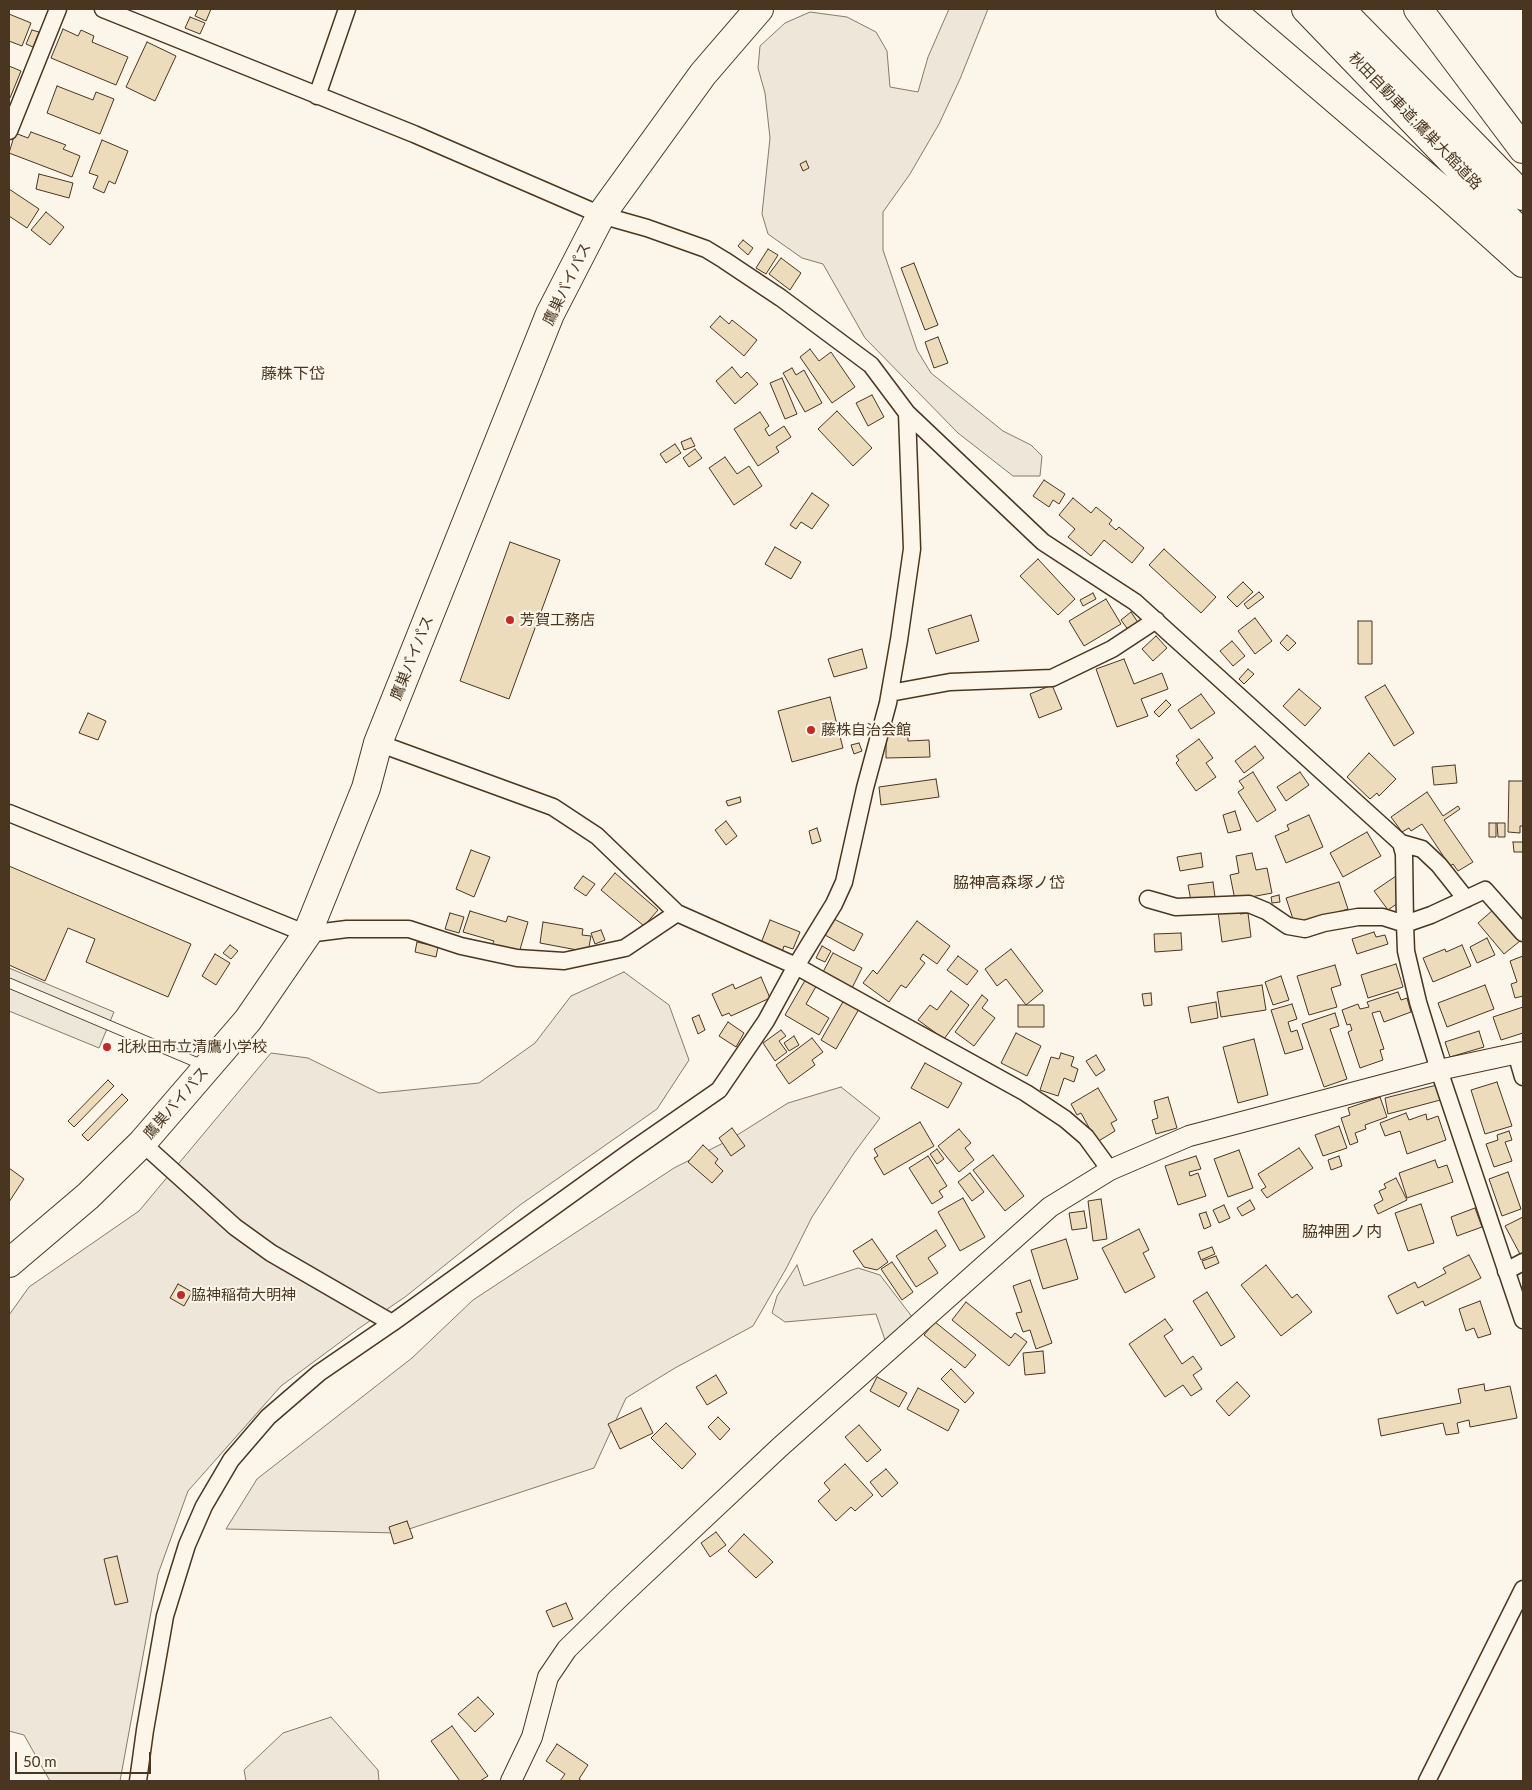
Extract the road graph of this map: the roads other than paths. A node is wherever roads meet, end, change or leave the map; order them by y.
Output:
1 (58, 9) edge
2 (103, 9) edge
3 (348, 9) edge
4 (1230, 9) edge
5 (1306, 9) edge
6 (1340, 9) edge
7 (1418, 9) edge
8 (751, 12) edge
9 (317, 96) junction
10 (9, 131) edge
11 (1523, 149) edge
12 (1523, 196) edge
13 (602, 214) junction
14 (1523, 235) edge
15 (1523, 263) edge
16 (907, 413) junction
17 (1156, 620) junction
18 (890, 694) junction
19 (378, 743) junction
20 (9, 814) edge
21 (1401, 843) junction
22 (1148, 899) dead end
23 (1466, 899) junction
24 (678, 913) junction
25 (1405, 924) junction
26 (1523, 932) edge
27 (307, 934) junction
28 (796, 966) junction
29 (9, 983) edge
30 (1520, 1052) edge
31 (208, 1067) junction
32 (1439, 1070) junction
33 (1523, 1077) edge
34 (142, 1143) junction
35 (1110, 1170) junction
36 (1523, 1262) edge
37 (9, 1263) edge
38 (1506, 1271) junction
39 (1523, 1320) edge
40 (392, 1323) junction
41 (1523, 1589) edge
42 (138, 1781) edge
43 (511, 1781) edge
44 (1427, 1781) edge

1 - 10 street
2 - 9 street
3 - 9 street
4 - 15 highway
5 - 14 highway, 秋田自動車道;鷹巣大館道路
6 - 12 highway, 秋田自動車道;鷹巣大館道路
7 - 11 highway
8 - 13 highway, 鷹巣バイパス
9 - 13 street
13 - 16 street
13 - 19 highway, 鷹巣バイパス
16 - 17 street
16 - 18 street
17 - 18 street
17 - 21 street
18 - 28 street
19 - 24 street
19 - 27 highway, 鷹巣バイパス
20 - 27 street
21 - 23 street
21 - 25 street
22 - 25 street
23 - 25 street
23 - 26 street
24 - 27 street
24 - 28 street
25 - 32 street
27 - 31 highway, 鷹巣バイパス
28 - 35 street
28 - 40 street
29 - 31 lane
30 - 32 street
30 - 33 street
31 - 34 highway, 鷹巣バイパス
32 - 35 street
32 - 38 street
34 - 37 highway, 鷹巣バイパス
34 - 40 street
35 - 43 street
36 - 38 street
38 - 39 street
40 - 42 street
41 - 44 street

